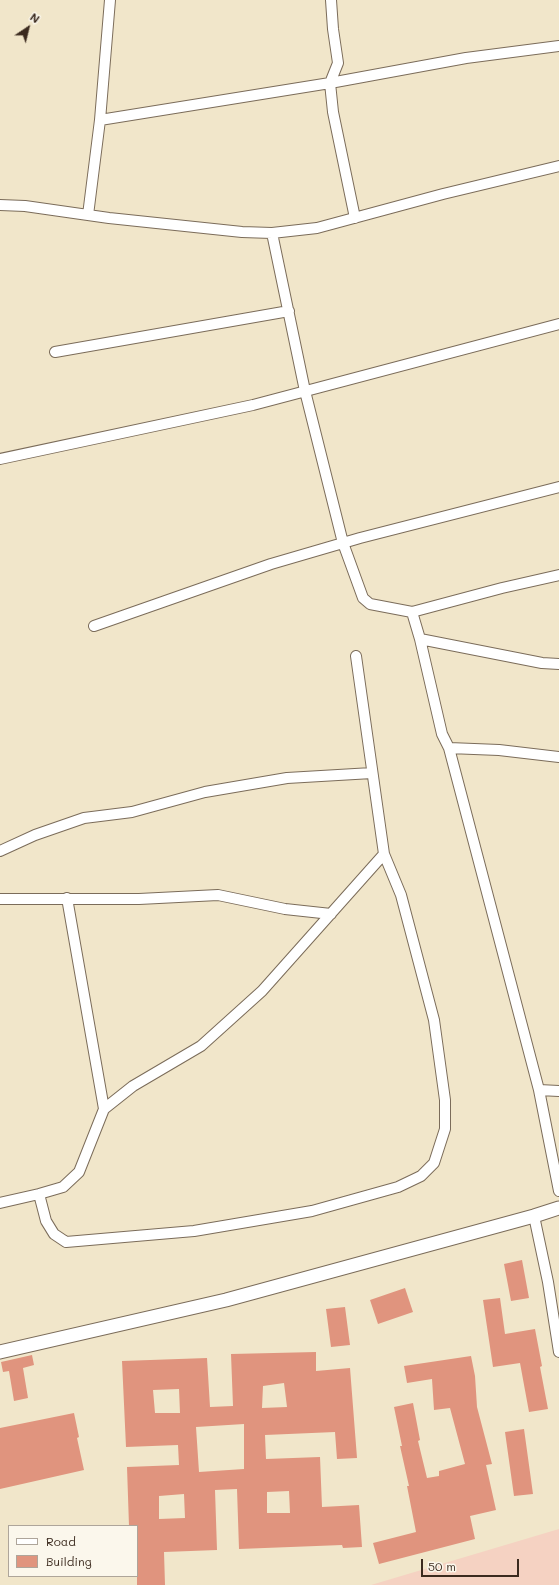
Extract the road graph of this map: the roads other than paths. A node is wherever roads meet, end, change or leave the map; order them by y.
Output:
1 (110, 0) edge
2 (331, 0) edge
3 (559, 46) edge
4 (330, 82) junction
5 (100, 120) junction
6 (559, 166) edge
7 (0, 205) edge
8 (88, 215) junction
9 (355, 218) junction
10 (272, 233) junction
11 (289, 311) junction
12 (559, 324) edge
13 (55, 352) dead end
14 (305, 391) junction
15 (0, 459) edge
16 (559, 487) edge
17 (343, 543) junction
18 (559, 575) edge
19 (412, 612) junction
20 (94, 626) dead end
21 (420, 639) junction
22 (356, 656) dead end
23 (559, 664) edge
24 (449, 748) junction
25 (559, 757) edge
26 (372, 773) junction
27 (0, 851) edge
28 (384, 854) junction
29 (67, 898) junction
30 (0, 899) edge
31 (331, 914) junction
32 (539, 1090) junction
33 (559, 1091) edge
34 (104, 1109) junction
35 (559, 1190) edge
36 (39, 1194) junction
37 (0, 1203) edge
38 (559, 1208) edge
39 (534, 1216) junction
40 (0, 1352) edge
41 (559, 1352) edge

1 - 5 street
2 - 4 street
3 - 4 street
4 - 5 street
4 - 9 street
5 - 8 street
6 - 9 street
7 - 8 street
8 - 10 street
9 - 10 street
10 - 11 street
11 - 13 street
11 - 14 street
12 - 14 street
14 - 15 street
14 - 17 street
16 - 17 street
17 - 19 street
17 - 20 street
18 - 19 street
19 - 21 street
21 - 23 street
21 - 24 street
22 - 26 street
24 - 25 street
24 - 32 street
26 - 27 street
26 - 28 street
28 - 31 street
28 - 36 street
29 - 30 street
29 - 31 street
29 - 34 street
31 - 34 street
32 - 33 street
32 - 35 street
34 - 36 street
36 - 37 street
38 - 39 street
39 - 40 street
39 - 41 street

